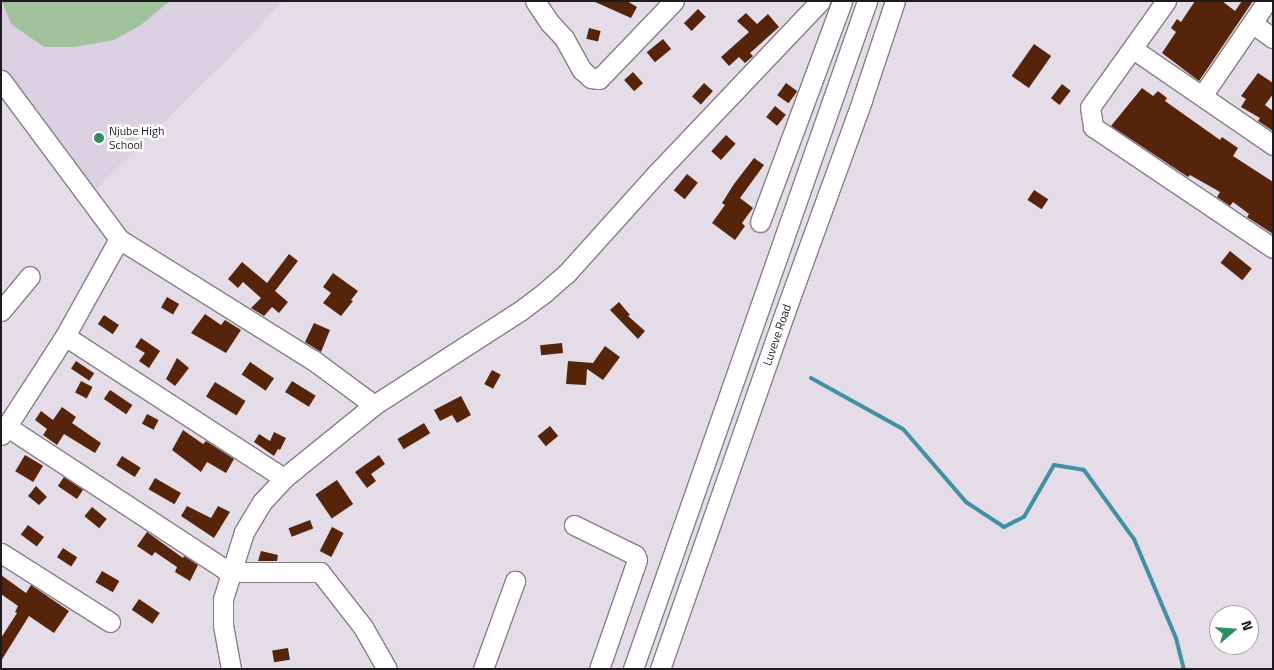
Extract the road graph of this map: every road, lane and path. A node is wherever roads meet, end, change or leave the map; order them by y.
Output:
1 (535, 1) edge
2 (674, 1) edge
3 (820, 1) edge
4 (842, 1) edge
5 (867, 1) edge
6 (895, 1) edge
7 (1266, 1) edge
8 (1161, 4) edge
9 (1252, 23) junction
10 (1273, 38) edge
11 (1132, 49) junction
12 (1, 80) edge
13 (1202, 96) junction
14 (1273, 145) edge
15 (760, 222) dead end
16 (119, 239) junction
17 (1273, 248) edge
18 (30, 276) dead end
19 (1, 311) edge
20 (65, 336) junction
21 (374, 405) junction
22 (4, 431) edge
23 (284, 478) junction
24 (574, 525) dead end
25 (1, 554) edge
26 (229, 572) junction
27 (515, 581) dead end
28 (110, 622) dead end
29 (636, 668) edge
30 (231, 669) edge
31 (387, 669) edge
32 (483, 669) edge
33 (599, 669) edge
34 (660, 669) edge

1 - 2 street
3 - 21 street
4 - 15 street
5 - 29 street, Luveve Road
6 - 34 street, Luveve Road
7 - 9 street
8 - 11 street
9 - 10 street
9 - 13 street
11 - 13 street
11 - 17 street
12 - 16 street
13 - 14 street
16 - 20 street
16 - 21 street
18 - 19 street
20 - 22 street
20 - 23 street
21 - 23 street
22 - 26 street
23 - 26 street
24 - 33 street
25 - 28 street
26 - 30 street
26 - 31 street
27 - 32 street

